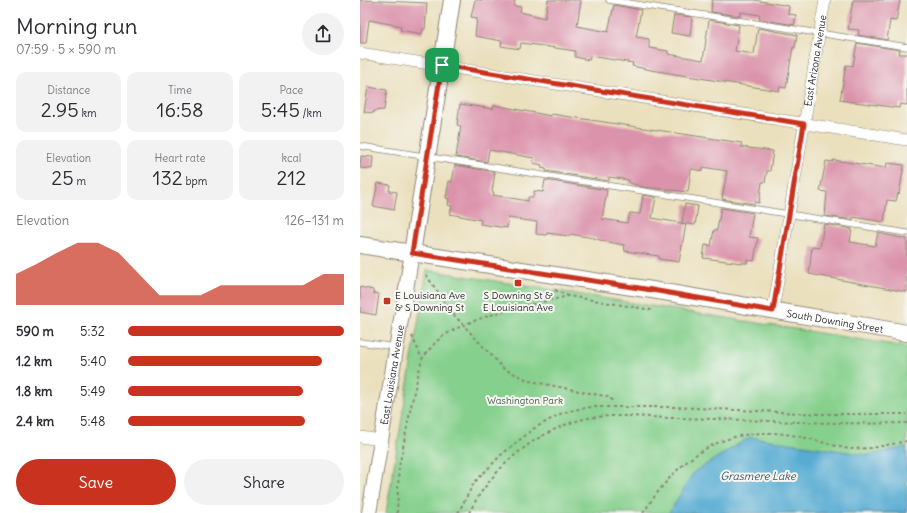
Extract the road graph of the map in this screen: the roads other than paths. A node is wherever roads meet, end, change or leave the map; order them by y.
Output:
1 (452, 0) edge
2 (609, 0) edge
3 (825, 0) edge
4 (819, 32) junction
5 (907, 47) edge
6 (360, 53) edge
7 (442, 65) junction
8 (804, 124) junction
9 (907, 140) edge
10 (360, 146) edge
11 (427, 157) junction
12 (789, 214) junction
13 (907, 233) edge
14 (360, 245) edge
15 (412, 253) junction
16 (773, 311) junction
17 (907, 333) edge
18 (360, 342) edge
19 (396, 347) junction
20 (360, 437) edge
21 (381, 440) junction
22 (369, 513) edge

1 - 7 main road, East Louisiana Avenue
2 - 4 lane
3 - 4 street, East Arizona Avenue
4 - 5 lane
4 - 8 street, East Arizona Avenue
6 - 7 street
7 - 8 street
7 - 11 main road, East Louisiana Avenue
8 - 9 street
8 - 12 street, East Arizona Avenue
10 - 11 lane
11 - 12 lane
11 - 15 main road, East Louisiana Avenue
12 - 13 lane
12 - 16 street, East Arizona Avenue
14 - 15 main road, South Downing Street
15 - 16 main road, South Downing Street
15 - 19 street, East Louisiana Avenue
16 - 17 main road, South Downing Street
18 - 19 lane
19 - 21 street, East Louisiana Avenue
20 - 21 street
21 - 22 street, East Louisiana Avenue

